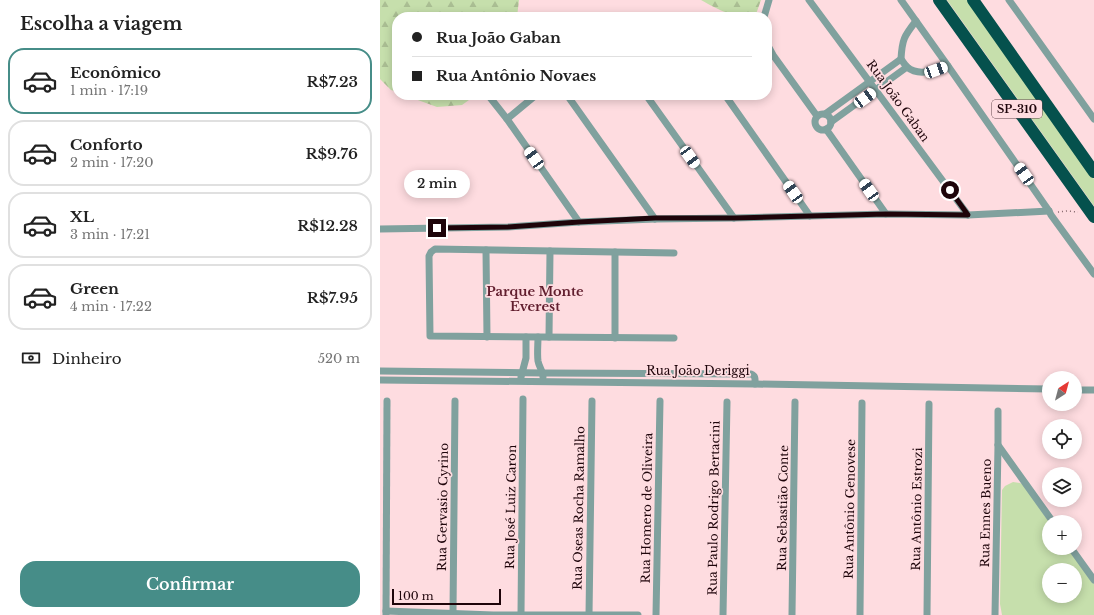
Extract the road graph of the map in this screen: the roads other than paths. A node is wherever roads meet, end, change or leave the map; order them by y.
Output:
1 (769, 0) edge
2 (810, 0) edge
3 (901, 0) edge
4 (940, 0) edge
5 (972, 0) edge
6 (1009, 0) edge
7 (765, 12) edge
8 (916, 21) junction
9 (772, 58) edge
10 (901, 59) junction
11 (948, 66) junction
12 (907, 67) junction
13 (870, 81) junction
14 (876, 90) junction
15 (492, 100) edge
16 (530, 100) edge
17 (571, 100) edge
18 (650, 100) edge
19 (729, 100) edge
20 (825, 114) junction
21 (817, 116) junction
22 (507, 119) junction
23 (1094, 119) edge
24 (831, 122) junction
25 (826, 129) junction
26 (1094, 172) edge
27 (1050, 213) junction
28 (886, 214) junction
29 (968, 215) junction
30 (810, 216) junction
31 (655, 218) junction
32 (734, 218) junction
33 (1094, 218) edge
34 (579, 222) junction
35 (380, 229) edge
36 (486, 250) junction
37 (550, 251) junction
38 (615, 252) junction
39 (674, 253) dead end
40 (1094, 274) edge
41 (487, 337) junction
42 (526, 337) junction
43 (538, 337) junction
44 (549, 337) junction
45 (615, 338) junction
46 (674, 338) dead end
47 (380, 371) edge
48 (522, 373) junction
49 (543, 373) junction
50 (380, 380) edge
51 (521, 381) junction
52 (543, 382) junction
53 (755, 384) junction
54 (1042, 389) edge
55 (1082, 390) edge
56 (1094, 390) edge
57 (524, 399) dead end
58 (660, 400) dead end
59 (387, 401) dead end
60 (455, 401) dead end
61 (592, 401) dead end
62 (727, 402) dead end
63 (795, 402) dead end
64 (862, 403) dead end
65 (929, 404) dead end
66 (998, 411) dead end
67 (998, 445) junction
68 (1048, 515) edge
69 (1076, 555) edge
70 (1094, 580) edge
71 (386, 613) edge
72 (453, 614) junction
73 (493, 615) edge
74 (521, 615) edge
75 (589, 615) edge
76 (638, 615) edge
77 (656, 615) edge
78 (723, 615) edge
79 (792, 615) edge
80 (860, 615) edge
81 (927, 615) edge
82 (995, 615) edge

1 - 7 street
2 - 13 street, Rua João Gaban
3 - 8 street
4 - 33 highway, SP-310
5 - 26 highway, SP-310
6 - 23 street
8 - 10 street
8 - 11 street
9 - 21 street
10 - 12 street
10 - 13 street
11 - 12 street
11 - 27 street
12 - 14 street
13 - 14 street, Rua João Gaban
13 - 20 street
14 - 24 street
14 - 29 street, Rua João Gaban
15 - 22 street
16 - 22 street
17 - 31 street
18 - 32 street
19 - 30 street
20 - 21 street
20 - 24 street
21 - 25 street
22 - 34 street
24 - 25 street
25 - 28 street
27 - 29 street
27 - 40 street
28 - 29 street
28 - 30 street
30 - 32 street
31 - 32 street
31 - 34 street
34 - 35 street
36 - 37 street
36 - 41 street
36 - 41 street
37 - 38 street
37 - 44 street
38 - 39 street
38 - 45 street
41 - 42 street
42 - 43 street
42 - 48 street
43 - 44 street
43 - 49 street
44 - 45 street
45 - 46 street
47 - 48 street, Rua João Deriggi
48 - 49 street, Rua João Deriggi
48 - 51 street
49 - 52 street
49 - 53 street, Rua João Deriggi
50 - 51 street, Rua João Deriggi
51 - 52 street, Rua João Deriggi
52 - 53 street, Rua João Deriggi
53 - 54 street
55 - 56 street
57 - 74 street, Rua José Luiz Caron
58 - 77 street, Rua Homero de Oliveira
59 - 71 street
60 - 72 street, Rua Gervasio Cyrino
61 - 75 street, Rua Oseas Rocha Ramalho
62 - 78 street, Rua Paulo Rodrigo Bertacini
63 - 79 street, Rua Sebastião Conte
64 - 80 street, Rua Antônio Genovese
65 - 81 street, Rua Antônio Estrozi
66 - 67 street, Rua Ennes Bueno
67 - 68 street
67 - 82 street, Rua Ennes Bueno
69 - 70 street
71 - 72 street
72 - 73 street
73 - 74 street
74 - 75 street
75 - 76 street

